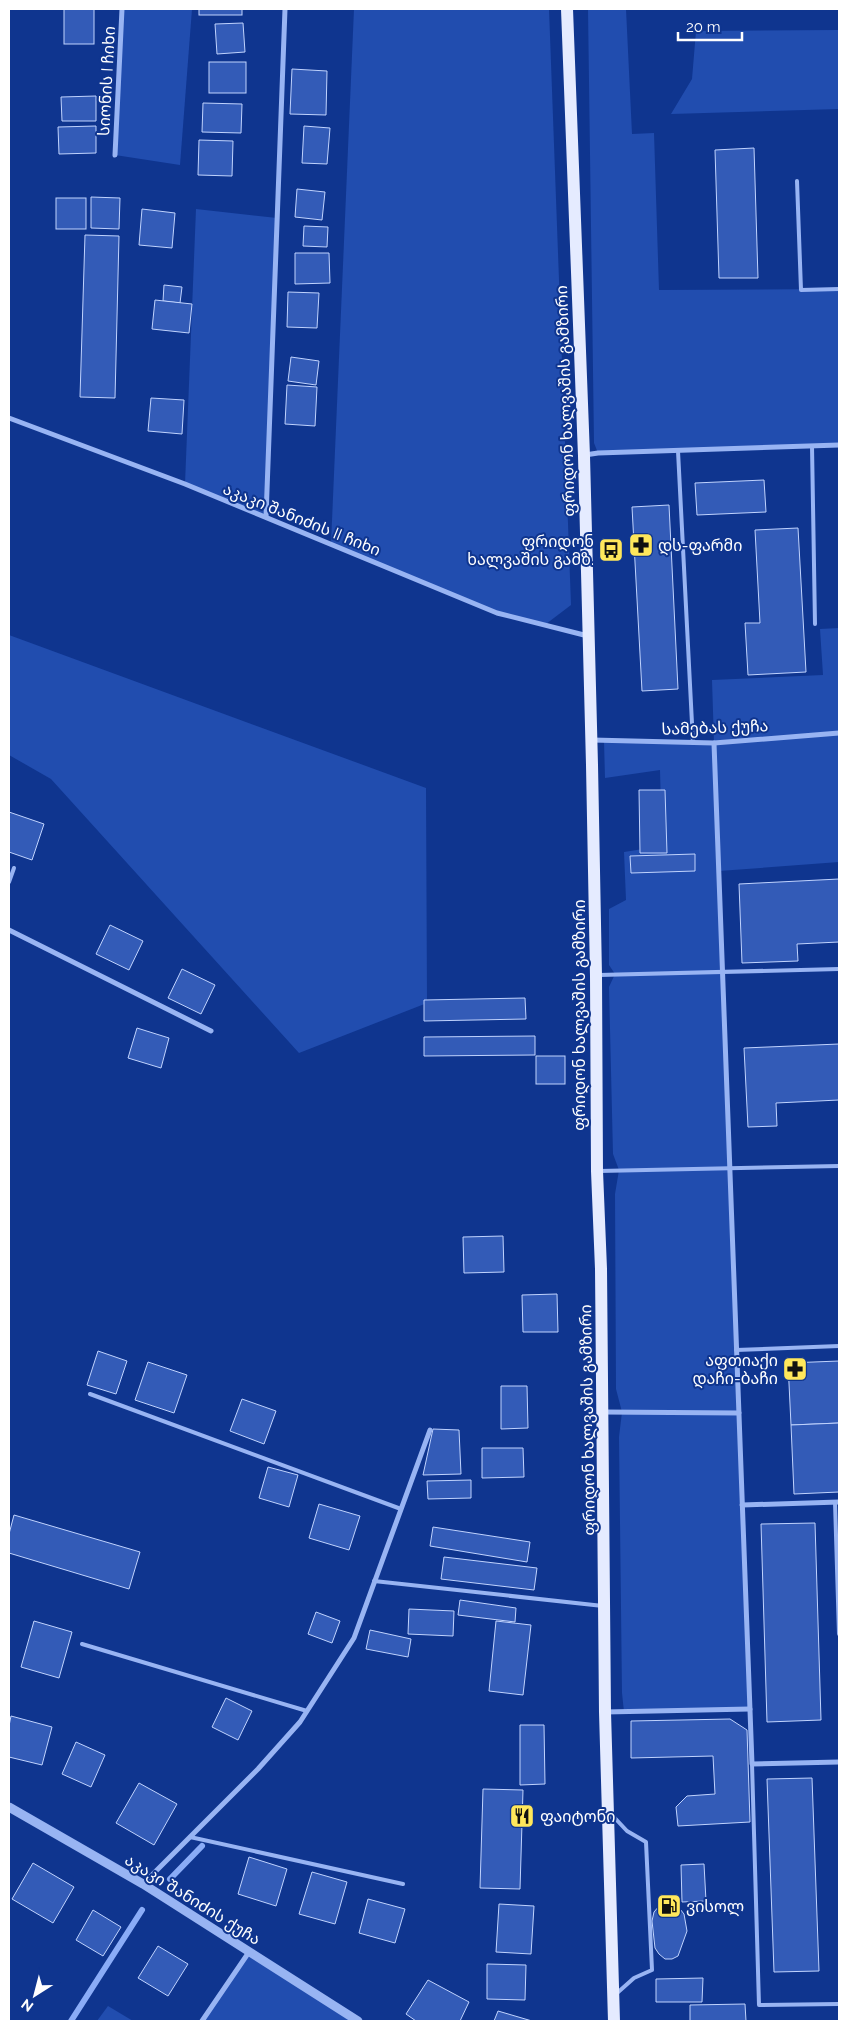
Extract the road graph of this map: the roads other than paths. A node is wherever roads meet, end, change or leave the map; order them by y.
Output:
1 (122, 9) edge
2 (285, 9) edge
3 (567, 9) edge
4 (115, 155) dead end
5 (797, 181) dead end
6 (839, 289) edge
7 (9, 418) edge
8 (839, 445) edge
9 (812, 446) junction
10 (678, 450) junction
11 (584, 456) junction
12 (266, 517) junction
13 (815, 624) dead end
14 (588, 636) junction
15 (839, 733) edge
16 (591, 740) junction
17 (693, 742) junction
18 (714, 743) junction
19 (14, 868) dead end
20 (9, 882) edge
21 (9, 930) edge
22 (839, 969) edge
23 (722, 972) junction
24 (596, 976) junction
25 (211, 1031) dead end
26 (839, 1166) edge
27 (730, 1168) junction
28 (597, 1171) junction
29 (839, 1346) edge
30 (736, 1350) junction
31 (90, 1394) dead end
32 (602, 1412) junction
33 (739, 1413) junction
34 (430, 1430) dead end
35 (837, 1502) edge
36 (742, 1505) junction
37 (401, 1509) junction
38 (374, 1581) junction
39 (605, 1607) junction
40 (839, 1634) edge
41 (82, 1644) dead end
42 (750, 1709) junction
43 (307, 1711) junction
44 (605, 1712) junction
45 (839, 1762) edge
46 (752, 1764) junction
47 (9, 1807) edge
48 (609, 1813) junction
49 (190, 1837) junction
50 (143, 1884) junction
51 (403, 1884) dead end
52 (249, 1952) junction
53 (614, 1995) junction
54 (839, 2004) edge
55 (202, 2021) edge
56 (358, 2021) edge
57 (614, 2021) edge

1 - 4 street, სიონის I ჩიხი
2 - 12 street
3 - 11 main road, ფრიდონ ხალვაშის გამზირი
5 - 6 lane
7 - 12 street, აკაკი შანიძის II ჩიხი
8 - 9 street
9 - 10 street
9 - 13 lane
10 - 11 street
10 - 17 lane
11 - 14 main road, ფრიდონ ხალვაშის გამზირი
12 - 14 street, აკაკი შანიძის II ჩიხი
14 - 16 main road, ფრიდონ ხალვაშის გამზირი
15 - 18 street, სამებას ქუჩა
16 - 17 street, სამებას ქუჩა
16 - 24 main road, ფრიდონ ხალვაშის გამზირი
17 - 18 street, სამებას ქუჩა
18 - 23 street
19 - 20 lane
21 - 25 street
22 - 23 lane
23 - 24 lane
23 - 27 street
24 - 28 main road, ფრიდონ ხალვაშის გამზირი
26 - 27 lane
27 - 28 lane
27 - 30 street
28 - 32 main road, ფრიდონ ხალვაშის გამზირი
29 - 30 lane
30 - 33 street
31 - 37 lane
32 - 33 street
32 - 39 main road, ფრიდონ ხალვაშის გამზირი
33 - 36 street
34 - 37 street
35 - 36 street
35 - 40 lane
36 - 42 street
37 - 38 street
38 - 39 lane
38 - 43 street
39 - 44 main road, ფრიდონ ხალვაშის გამზირი
41 - 43 lane
42 - 44 street
42 - 46 street
43 - 49 street
44 - 48 main road, ფრიდონ ხალვაშის გამზირი
45 - 46 street
46 - 54 lane
47 - 50 street, აკაკი შანიძის ქუჩა
48 - 53 main road, ფრიდონ ხალვაშის გამზირი
48 - 53 lane
49 - 50 street
49 - 51 lane
50 - 52 street, აკაკი შანიძის ქუჩა
52 - 55 street
52 - 56 street, აკაკი შანიძის ქუჩა
53 - 57 main road, ფრიდონ ხალვაშის გამზირი

